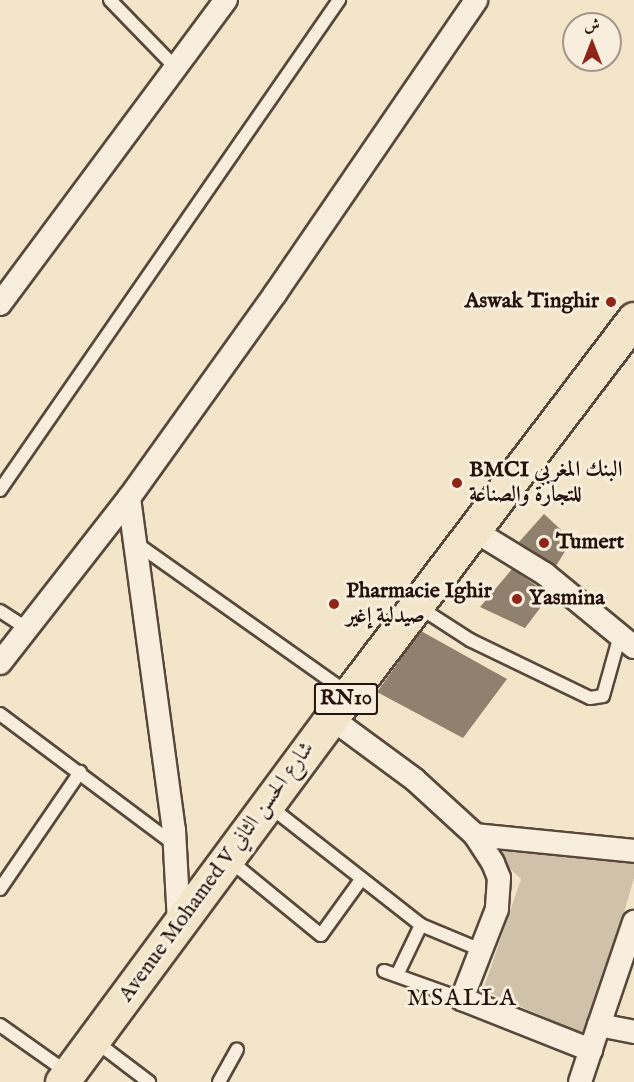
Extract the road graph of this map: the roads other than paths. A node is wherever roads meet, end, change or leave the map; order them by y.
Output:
1 (110, 0) edge
2 (226, 0) edge
3 (339, 0) edge
4 (476, 0) edge
5 (175, 67) junction
6 (0, 304) edge
7 (634, 319) edge
8 (0, 490) edge
9 (129, 498) junction
10 (475, 531) junction
11 (135, 542) junction
12 (418, 606) junction
13 (0, 612) edge
14 (26, 628) junction
15 (627, 641) edge
16 (0, 663) edge
17 (340, 706) junction
18 (0, 714) edge
19 (81, 772) junction
20 (267, 804) junction
21 (475, 835) junction
22 (175, 845) junction
23 (634, 851) edge
24 (227, 858) junction
25 (360, 880) junction
26 (0, 889) edge
27 (634, 922) edge
28 (179, 923) junction
29 (421, 925) junction
30 (481, 950) junction
31 (384, 971) dead end
32 (397, 975) junction
33 (462, 999) junction
34 (0, 1025) edge
35 (598, 1025) junction
36 (634, 1032) edge
37 (94, 1040) junction
38 (237, 1050) dead end
39 (591, 1050) junction
40 (65, 1077) edge
41 (149, 1082) edge
42 (219, 1082) edge
43 (580, 1082) edge

1 - 5 lane
2 - 5 street
3 - 8 lane
4 - 9 street
5 - 6 street
7 - 10 main road, Avenue Mohamed V شارع الحسن الثاني / RN10
9 - 11 street
9 - 14 street
10 - 12 main road, Avenue Mohamed V شارع الحسن الثاني / RN10
10 - 15 street
11 - 17 lane
11 - 22 street
12 - 15 lane
12 - 17 main road, Avenue Mohamed V شارع الحسن الثاني / RN10
13 - 14 lane
14 - 16 street
17 - 20 main road, Avenue Mohamed V شارع الحسن الثاني / RN10
17 - 21 street
18 - 19 lane
19 - 22 lane
19 - 26 lane
20 - 24 main road, Avenue Mohamed V شارع الحسن الثاني / RN10
20 - 25 lane
21 - 23 street
21 - 30 street
22 - 28 street
24 - 25 lane
24 - 28 main road, Avenue Mohamed V شارع الحسن الثاني / RN10
25 - 29 lane
27 - 35 street
28 - 37 main road, Avenue Mohamed V شارع الحسن الثاني / RN10
29 - 30 lane
29 - 32 lane
30 - 33 street
31 - 32 lane
32 - 33 lane
33 - 39 street
34 - 40 lane
35 - 36 street
35 - 39 street
37 - 40 main road, Avenue Mohamed V شارع الحسن الثاني / RN10
37 - 41 lane
38 - 42 lane
39 - 43 street

